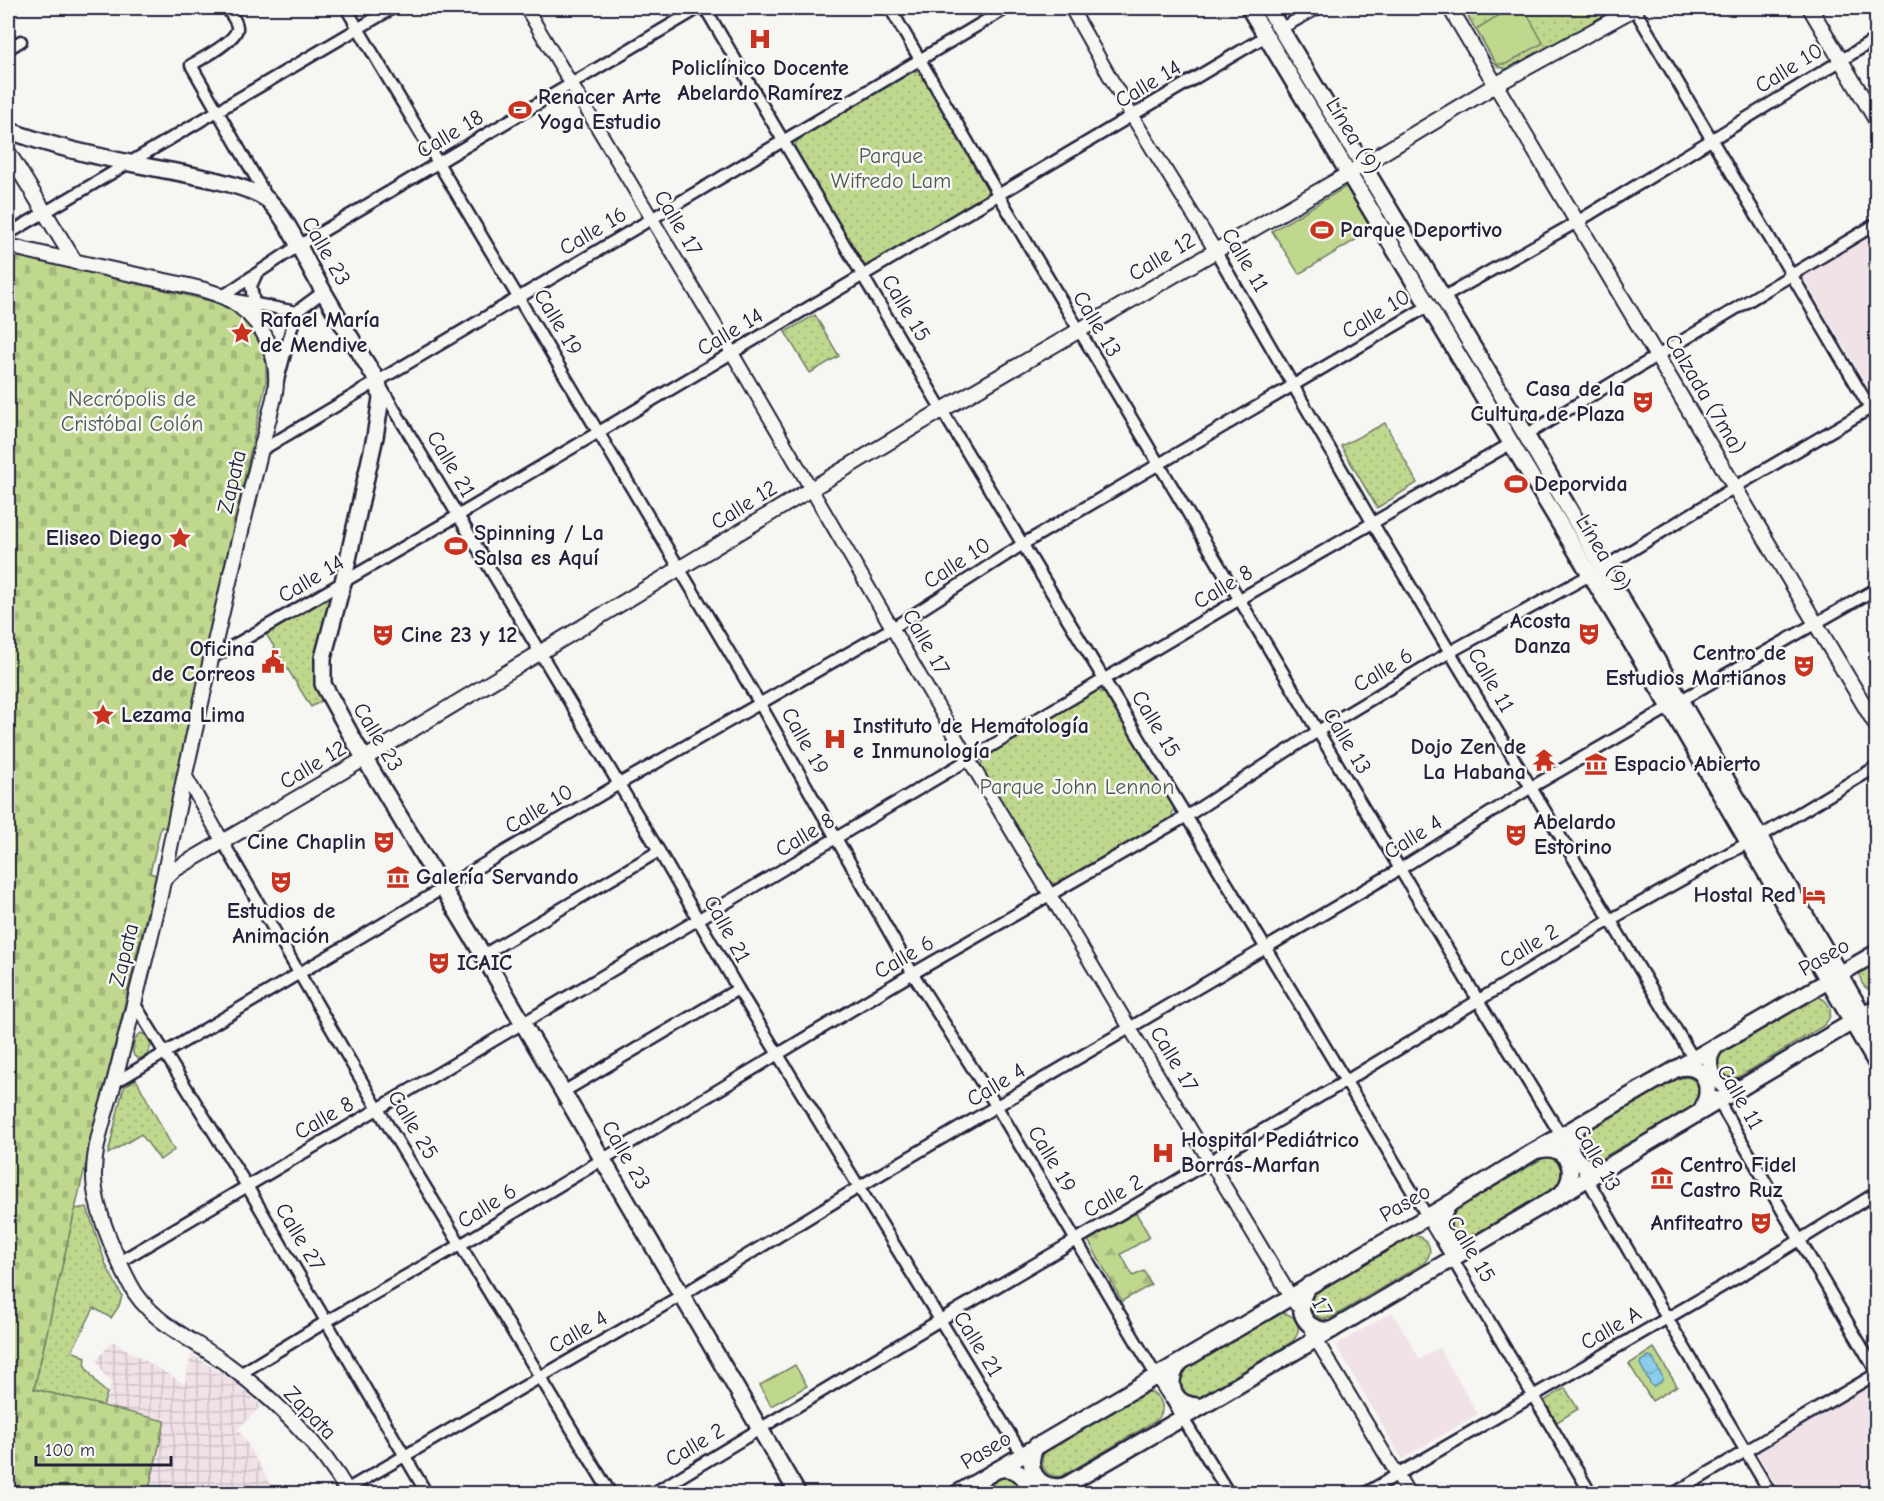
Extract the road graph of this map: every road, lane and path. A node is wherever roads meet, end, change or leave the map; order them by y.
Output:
1 (227, 8) edge
2 (346, 8) edge
3 (393, 8) edge
4 (526, 8) edge
5 (699, 8) edge
6 (705, 8) edge
7 (890, 8) edge
8 (1007, 8) edge
9 (1071, 8) edge
10 (1249, 8) edge
11 (1268, 8) edge
12 (1318, 8) edge
13 (1450, 8) edge
14 (1634, 8) edge
15 (1810, 8) edge
16 (358, 28) junction
17 (1280, 29) junction
18 (1266, 36) junction
19 (1876, 39) edge
20 (21, 41) dead end
21 (8, 50) edge
22 (921, 59) junction
23 (1840, 60) junction
24 (572, 84) junction
25 (1497, 84) junction
26 (218, 110) junction
27 (1132, 116) junction
28 (1876, 120) edge
29 (8, 130) edge
30 (1712, 139) junction
31 (783, 141) junction
32 (8, 152) edge
33 (129, 163) junction
34 (439, 164) junction
35 (1363, 164) junction
36 (1349, 172) junction
37 (998, 194) junction
38 (269, 202) junction
39 (44, 211) junction
40 (651, 219) junction
41 (1577, 222) junction
42 (1876, 224) edge
43 (8, 234) edge
44 (8, 246) edge
45 (298, 246) junction
46 (1215, 250) junction
47 (75, 262) junction
48 (258, 273) junction
49 (1791, 274) junction
50 (862, 275) junction
51 (323, 292) junction
52 (223, 296) junction
53 (1444, 297) junction
54 (519, 298) junction
55 (253, 304) junction
56 (1430, 305) junction
57 (296, 312) junction
58 (262, 330) junction
59 (1079, 331) junction
60 (732, 353) junction
61 (1658, 355) junction
62 (378, 382) junction
63 (1294, 385) junction
64 (277, 386) junction
65 (942, 410) junction
66 (1875, 410) edge
67 (599, 432) junction
68 (1526, 435) junction
69 (1512, 443) junction
70 (260, 451) junction
71 (1158, 464) junction
72 (1735, 487) junction
73 (811, 489) junction
74 (459, 515) junction
75 (1372, 522) junction
76 (1023, 544) junction
77 (681, 569) junction
78 (1596, 571) junction
79 (343, 582) junction
80 (1876, 589) edge
81 (1240, 599) junction
82 (1816, 624) junction
83 (894, 627) junction
84 (541, 652) junction
85 (1450, 652) junction
86 (212, 658) junction
87 (1105, 680) junction
88 (760, 704) junction
89 (1675, 704) junction
90 (1876, 725) edge
91 (1318, 731) junction
92 (364, 758) junction
93 (969, 760) junction
94 (1876, 767) edge
95 (185, 775) junction
96 (619, 784) junction
97 (1530, 788) junction
98 (1187, 816) junction
99 (837, 838) junction
100 (1755, 839) junction
101 (223, 842) junction
102 (659, 851) junction
103 (169, 856) junction
104 (192, 860) junction
105 (1400, 869) junction
106 (165, 878) junction
107 (443, 890) junction
108 (1050, 895) junction
109 (700, 920) junction
110 (1610, 920) junction
111 (1266, 948) junction
112 (1876, 953) edge
113 (483, 955) junction
114 (299, 973) junction
115 (913, 974) junction
116 (1835, 977) junction
117 (738, 989) junction
118 (1478, 1000) junction
119 (134, 1004) junction
120 (1864, 1015) edge
121 (523, 1023) junction
122 (1130, 1028) junction
123 (1876, 1037) edge
124 (1717, 1045) junction
125 (165, 1054) junction
126 (778, 1054) junction
127 (1694, 1059) junction
128 (1876, 1063) edge
129 (1678, 1068) junction
130 (1706, 1079) junction
131 (1346, 1081) junction
132 (114, 1083) junction
133 (1741, 1088) junction
134 (563, 1092) junction
135 (1718, 1101) junction
136 (997, 1107) junction
137 (378, 1108) junction
138 (1701, 1111) junction
139 (1583, 1123) junction
140 (1562, 1136) junction
141 (1533, 1152) junction
142 (1573, 1156) junction
143 (603, 1159) junction
144 (1211, 1162) junction
145 (1605, 1168) junction
146 (1587, 1179) junction
147 (247, 1186) junction
148 (859, 1187) junction
149 (1562, 1193) junction
150 (1876, 1193) edge
151 (1449, 1204) junction
152 (1427, 1216) junction
153 (1413, 1224) junction
154 (1439, 1236) junction
155 (1076, 1240) junction
156 (1801, 1240) junction
157 (460, 1245) junction
158 (1473, 1247) junction
159 (1452, 1258) junction
160 (119, 1262) junction
161 (1434, 1268) junction
162 (1309, 1285) junction
163 (682, 1295) junction
164 (1291, 1296) junction
165 (1303, 1317) junction
166 (1666, 1318) junction
167 (940, 1320) junction
168 (327, 1321) junction
169 (1332, 1329) junction
170 (1316, 1338) junction
171 (1180, 1363) junction
172 (1876, 1373) edge
173 (240, 1374) junction
174 (539, 1377) junction
175 (1157, 1377) junction
176 (1141, 1385) junction
177 (1534, 1395) junction
178 (1170, 1397) junction
179 (1203, 1406) junction
180 (1182, 1418) junction
181 (761, 1428) junction
182 (1166, 1428) junction
183 (1037, 1444) junction
184 (1746, 1450) junction
185 (405, 1455) junction
186 (1022, 1455) junction
187 (993, 1471) junction
188 (1397, 1474) junction
189 (1034, 1476) junction
190 (1057, 1490) edge
191 (345, 1492) edge
192 (427, 1494) edge
193 (611, 1494) edge
194 (652, 1494) edge
195 (798, 1494) edge
196 (956, 1494) edge
197 (1030, 1494) edge
198 (1046, 1494) edge
199 (1229, 1494) edge
200 (1364, 1494) edge
201 (1409, 1494) edge
202 (1591, 1494) edge
203 (1673, 1494) edge
204 (1772, 1494) edge

1 - 26 street
2 - 16 street, Calle 19
3 - 16 street
4 - 24 street, Calle 17
5 - 24 street, Calle 18
6 - 31 street, Calle 15
7 - 22 street, Calle 13
8 - 22 street, Calle 16
9 - 27 street, Calle 11
10 - 18 main road, Línea (9)
11 - 17 main road, Línea (9)
12 - 17 street
13 - 25 main road, Calzada (7ma)
14 - 25 main road
14 - 30 street
15 - 23 main road
16 - 26 street
16 - 34 street, Calle 19
17 - 35 main road, Línea (9)
18 - 27 street, Calle 14
18 - 36 main road, Línea (9)
19 - 23 street, Calle 10
20 - 21 street
22 - 31 street, Calle 16
22 - 37 street, Calle 13
23 - 28 main road
23 - 30 street, Calle 10
24 - 34 street, Calle 18
24 - 40 street, Calle 17
25 - 35 main road
25 - 41 main road, Calzada (7ma)
26 - 33 street
26 - 38 street
27 - 37 street, Calle 14
27 - 46 street, Calle 11
29 - 33 main road, Calle 23
30 - 41 street, Calle 10
30 - 49 street
31 - 40 street, Calle 16
31 - 50 street, Calle 15
32 - 39 main road
33 - 38 main road, Calle 23
33 - 39 street
34 - 45 street, Calle 18
34 - 54 street, Calle 19
35 - 36 main road, Calle 12
35 - 53 main road, Línea (9)
36 - 46 main road, Calle 12
36 - 56 main road, Línea (9)
37 - 50 street, Calle 14
37 - 59 street, Calle 13
38 - 45 main road, Calle 23
39 - 43 street
39 - 47 main road
40 - 54 street, Calle 16
40 - 60 street, Calle 17
41 - 53 street, Calle 10
41 - 61 main road, Calzada (7ma)
42 - 49 street
44 - 47 main road, Zapata
45 - 48 street, Calle 18
45 - 51 main road, Calle 23
46 - 59 main road, Calle 12
46 - 63 street, Calle 11
47 - 52 main road, Zapata
48 - 52 street, Calle 18
48 - 55 street
49 - 61 street
49 - 66 street
50 - 60 street, Calle 14
50 - 65 street, Calle 15
51 - 57 street
51 - 62 main road, Calle 23
52 - 55 street
52 - 58 main road, Zapata
53 - 68 main road, Línea (9)
54 - 62 street, Calle 16
54 - 67 street, Calle 19
55 - 57 street
55 - 58 street
56 - 63 street, Calle 10
56 - 69 main road, Línea (9)
57 - 64 street
58 - 64 main road, Zapata
59 - 65 main road, Calle 12
59 - 71 street, Calle 13
60 - 67 street, Calle 14
60 - 73 street, Calle 17
61 - 68 street
61 - 72 main road, Calzada (7ma)
62 - 70 street, Calle 16
62 - 74 street, Calle 21
62 - 79 main road, Calle 23
63 - 71 street, Calle 10
63 - 75 street, Calle 11
64 - 70 main road, Zapata
65 - 73 main road, Calle 12
65 - 76 street, Calle 15
66 - 72 street, Calle 6
67 - 74 street, Calle 14
67 - 77 street, Calle 19
68 - 78 main road, Línea (9)
69 - 75 street, Calle 8
69 - 78 main road, Línea (9)
70 - 86 main road, Zapata
71 - 76 street, Calle 10
71 - 81 street, Calle 13
72 - 78 street, Calle 6
72 - 82 main road, Calzada (7ma)
73 - 77 main road, Calle 12
73 - 83 street, Calle 17
74 - 79 street, Calle 14
74 - 84 street, Calle 21
75 - 81 street, Calle 8
75 - 85 street, Calle 11
76 - 83 street, Calle 10
76 - 87 street, Calle 15
77 - 84 main road, Calle 12
77 - 88 street, Calle 19
78 - 85 street, Calle 6
78 - 89 main road, Línea (9)
79 - 86 street, Calle 14
79 - 92 main road, Calle 23
80 - 82 street, Calle 4
81 - 87 street, Calle 8
81 - 91 street, Calle 13
82 - 89 street, Calle 4
82 - 90 main road, Calzada (7ma)
83 - 88 street, Calle 10
83 - 93 street, Calle 17
84 - 92 main road, Calle 12
84 - 96 street, Calle 21
85 - 91 street, Calle 6
85 - 97 street, Calle 11
86 - 95 main road, Zapata
87 - 93 street, Calle 8
87 - 98 street, Calle 15
88 - 96 street, Calle 10
88 - 99 street, Calle 19
89 - 97 street, Calle 4
89 - 100 main road, Línea (9)
91 - 98 street, Calle 6
91 - 105 street, Calle 13
92 - 101 main road, Calle 12
92 - 107 main road, Calle 23
93 - 99 street, Calle 8
93 - 108 street, Calle 17
94 - 100 street, Calle 2
95 - 101 street, Calle 25
95 - 103 main road, Zapata
96 - 102 street, Calle 21
96 - 107 street, Calle 10
97 - 105 street, Calle 4
97 - 110 street, Calle 11
98 - 108 street, Calle 6
98 - 111 street, Calle 15
99 - 109 street, Calle 8
99 - 115 street, Calle 19
100 - 110 street, Calle 2
100 - 116 main road, Línea (9)
101 - 104 main road, Calle 12
101 - 114 street, Calle 25
102 - 109 street, Calle 21
102 - 113 street
103 - 104 main road
103 - 106 main road, Zapata
104 - 106 main road, Calle 12
105 - 111 street, Calle 4
105 - 118 street, Calle 13
106 - 119 main road, Zapata
107 - 113 main road, Calle 23
107 - 114 street, Calle 10
108 - 115 street, Calle 6
108 - 122 street, Calle 17
109 - 117 street, Calle 21
109 - 121 street, Calle 8
110 - 118 street, Calle 2
110 - 127 street, Calle 11
111 - 122 street, Calle 4
111 - 131 street, Calle 15
112 - 116 main road, Paseo
113 - 121 main road, Calle 23
114 - 125 street, Calle 10
114 - 137 street, Calle 25
115 - 126 street, Calle 6
115 - 136 street, Calle 19
116 - 120 main road, Línea (9)
116 - 124 main road, Paseo
117 - 126 street, Calle 21
117 - 134 street
118 - 131 street, Calle 2
118 - 140 street, Calle 13
119 - 125 street, Calle 27
119 - 132 main road, Zapata
120 - 123 main road, Línea (9)
120 - 128 main road, Línea (9)
120 - 133 main road
121 - 134 main road, Calle 23
121 - 137 street, Calle 8
122 - 136 street, Calle 4
122 - 144 street, Calle 17
124 - 127 main road, Paseo
124 - 133 main road
125 - 132 street, Calle 10
125 - 147 street, Calle 27
126 - 143 street, Calle 6
126 - 148 street, Calle 21
127 - 129 main road, Paseo
127 - 130 street, Calle 11
129 - 130 main road
129 - 139 main road, Paseo
130 - 135 street, Calle 11
130 - 138 main road
131 - 144 street, Calle 2
131 - 152 street, Calle 15
132 - 160 main road, Zapata
133 - 135 main road
134 - 143 main road, Calle 23
135 - 138 main road
135 - 156 street, Calle 11
136 - 148 street, Calle 4
136 - 155 street, Calle 19
137 - 147 street, Calle 8
137 - 157 street, Calle 25
138 - 145 main road
139 - 140 main road, Paseo
139 - 142 main road
140 - 141 main road, Paseo
140 - 142 street, Calle 13
141 - 149 main road
141 - 151 main road, Paseo
142 - 145 main road
142 - 146 street, Calle 13
143 - 157 street, Calle 6
143 - 163 main road, Calle 23
144 - 155 street, Calle 2
144 - 164 street, Calle 17
145 - 146 main road
146 - 149 main road
146 - 166 street, Calle 13
147 - 160 street, Calle 8
147 - 168 street, Calle 27
148 - 163 street, Calle 4
148 - 167 street, Calle 21
149 - 158 main road
150 - 156 street, Calle A
151 - 152 main road, Paseo
151 - 158 main road
152 - 153 main road, Paseo
152 - 154 street, Calle 15
153 - 154 main road
153 - 162 main road, Paseo
154 - 159 street, Calle 15
154 - 161 main road
155 - 167 street, Calle 2
155 - 175 street, Calle 19
156 - 166 street, Calle A
156 - 172 street, Calle 11
157 - 168 street, Calle 6
157 - 174 street, Calle 25
158 - 159 main road
159 - 161 main road
159 - 177 street, Calle 15
160 - 173 main road, Zapata
161 - 169 main road
162 - 164 main road, Paseo
162 - 165 main road
163 - 174 street, Calle 4
163 - 181 main road, Calle 23
164 - 165 street, 17
164 - 171 main road, Paseo
165 - 169 main road
165 - 170 street, 17
166 - 177 street, Calle A
166 - 184 street, Calle 13
167 - 181 street, Calle 2
167 - 186 street, Calle 21
168 - 173 street, Calle 6
168 - 185 street, Calle 27
169 - 170 main road
170 - 179 main road
170 - 188 street
171 - 175 main road, Paseo
171 - 179 main road
172 - 184 street
173 - 191 main road, Zapata
174 - 185 street, Calle 4
174 - 193 street, Calle 25
175 - 176 main road, Paseo
175 - 178 street, Calle 19
176 - 178 main road
176 - 183 main road, Paseo
177 - 188 street, Calle A
177 - 202 street, Calle 15
178 - 180 street, Calle 19
178 - 182 main road
179 - 180 main road
180 - 182 main road
180 - 199 street, Calle 19
181 - 194 street, Calle 2
181 - 195 main road, Calle 23
182 - 190 main road
183 - 186 main road, Paseo
183 - 189 main road
184 - 203 street
184 - 204 street, Calle 13
185 - 191 street, Calle 4
185 - 192 street, Calle 27
186 - 187 main road, Paseo
186 - 189 street, Calle 21
187 - 196 main road, Paseo
187 - 197 main road
188 - 200 street, Calle A
188 - 201 street
189 - 190 main road
189 - 198 street, Calle 21

